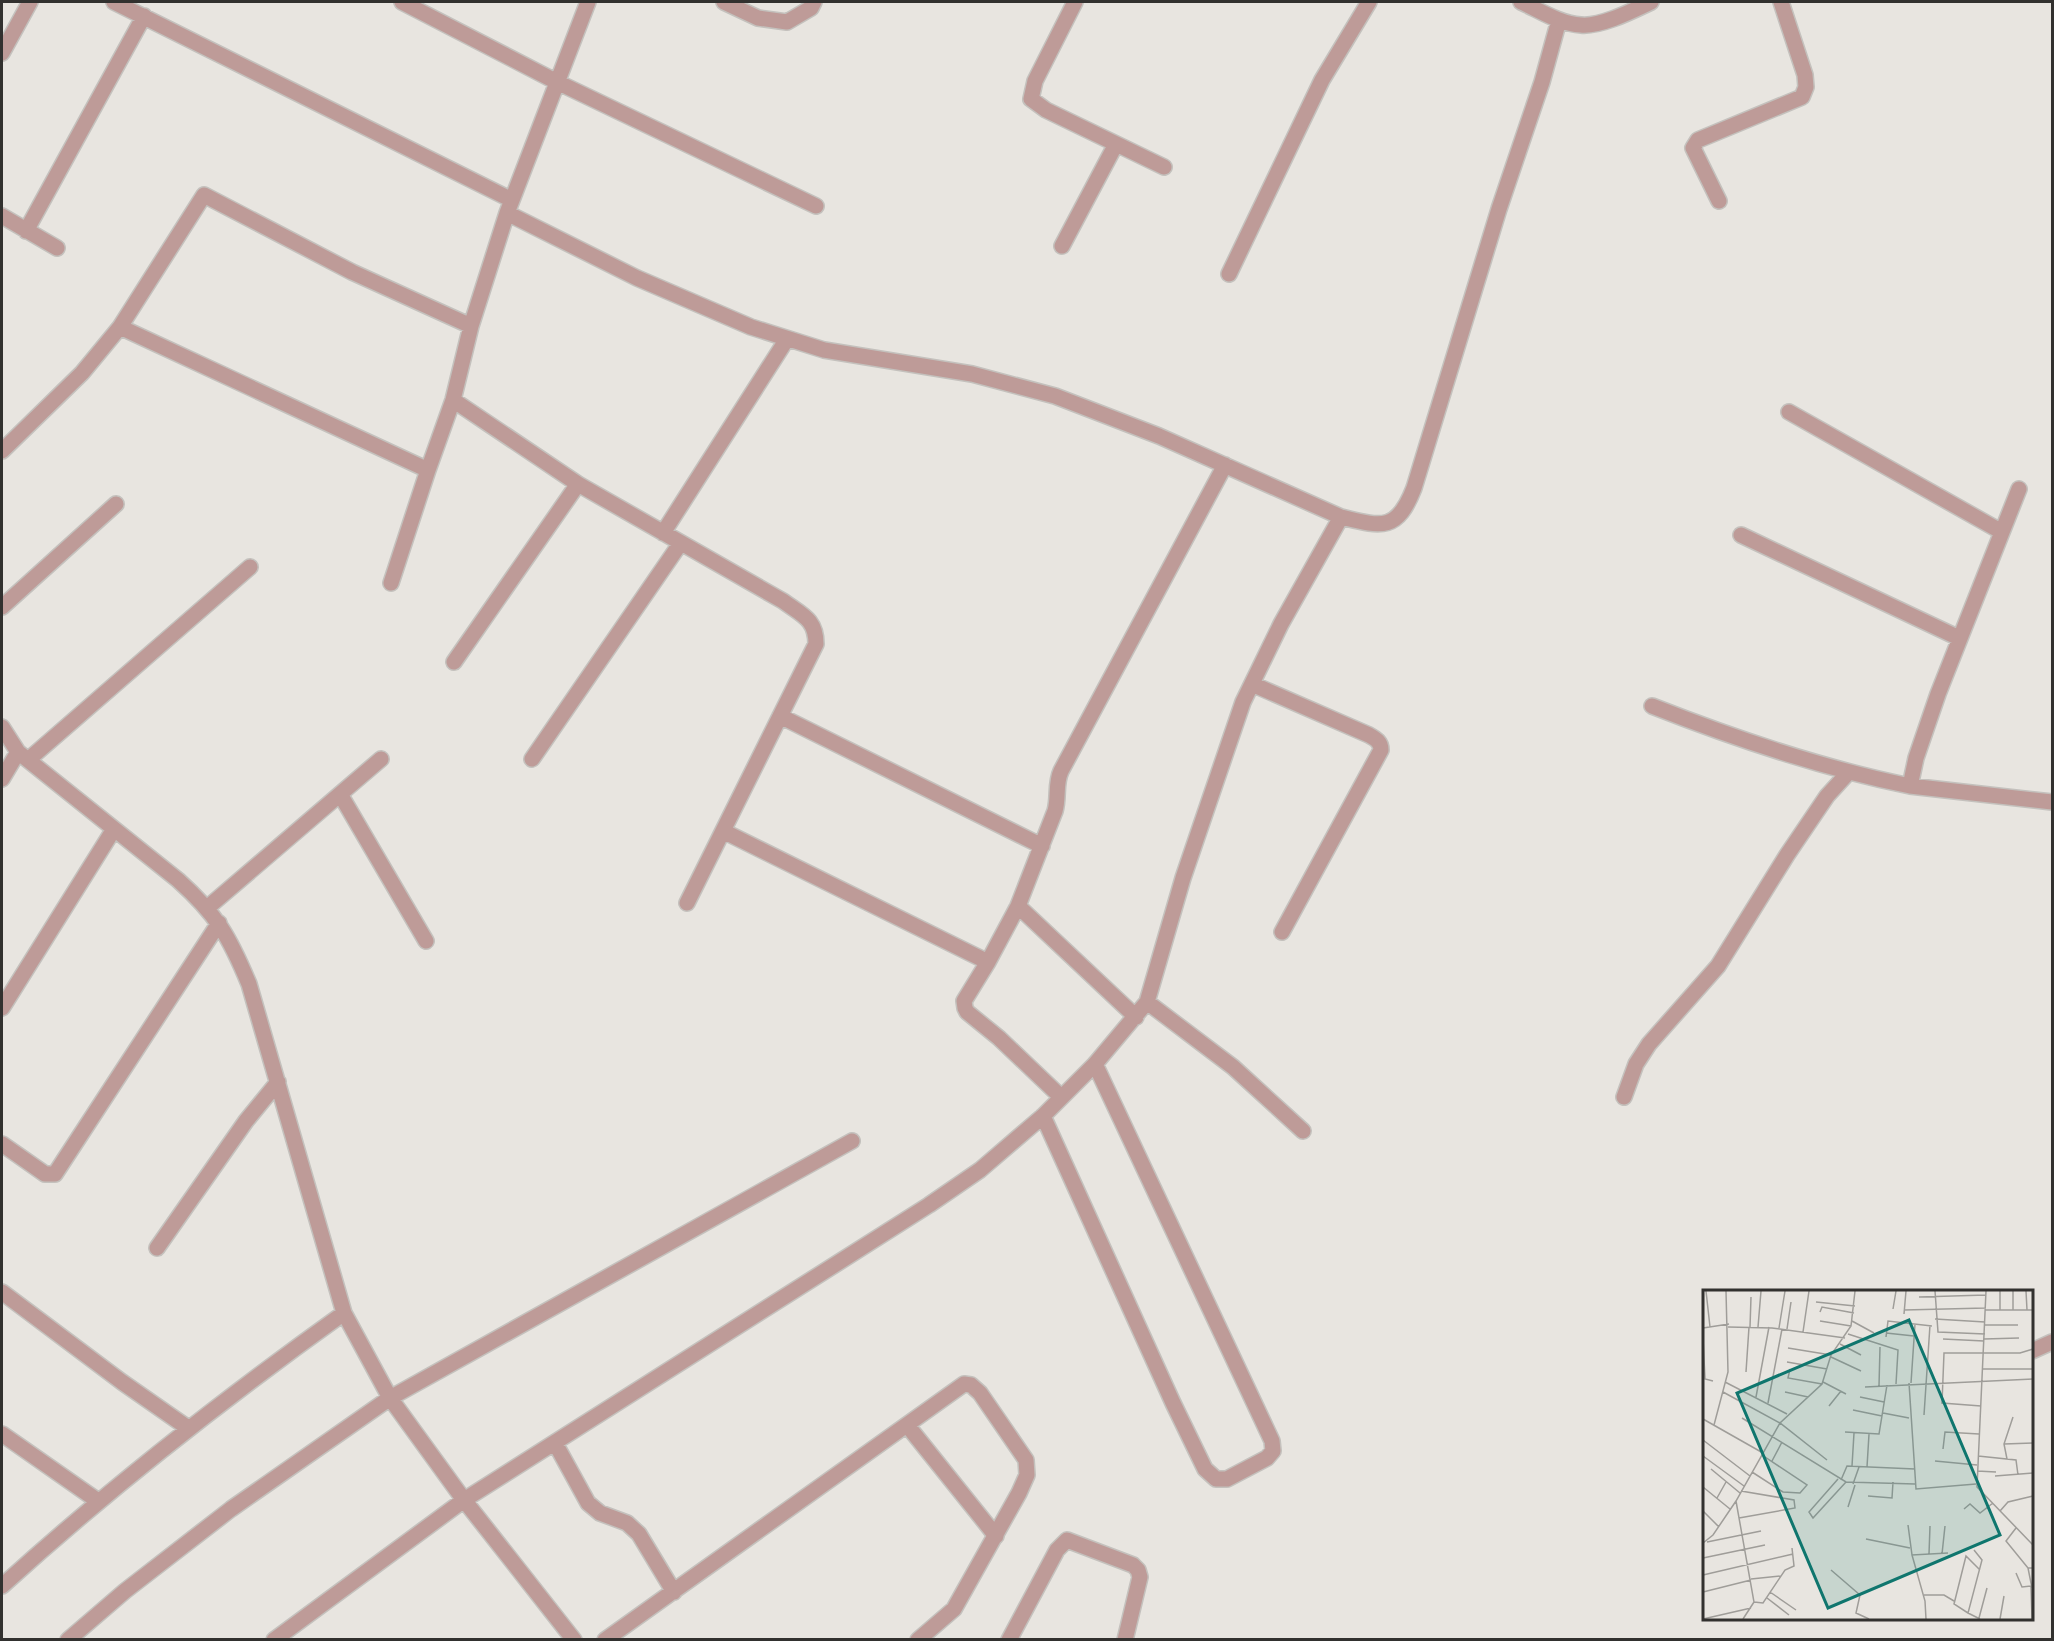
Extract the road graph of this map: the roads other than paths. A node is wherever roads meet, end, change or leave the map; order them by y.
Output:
1 (30, 2) edge
2 (114, 2) edge
3 (402, 2) edge
4 (588, 2) edge
5 (724, 2) edge
6 (814, 2) edge
7 (1075, 2) edge
8 (1369, 2) edge
9 (1521, 2) edge
10 (1651, 2) edge
11 (1781, 2) edge
12 (144, 16) junction
13 (1559, 20) junction
14 (2, 53) edge
15 (557, 82) junction
16 (1116, 144) junction
17 (1164, 167) dead end
18 (1719, 201) dead end
19 (816, 206) dead end
20 (510, 207) junction
21 (2, 216) edge
22 (26, 231) junction
23 (1062, 246) dead end
24 (57, 248) dead end
25 (1229, 274) dead end
26 (471, 326) junction
27 (120, 327) junction
28 (786, 339) junction
29 (453, 400) junction
30 (1789, 412) dead end
31 (2, 451) edge
32 (1225, 465) junction
33 (428, 470) junction
34 (578, 484) junction
35 (2019, 489) dead end
36 (116, 504) dead end
37 (1341, 517) junction
38 (2002, 532) junction
39 (663, 533) junction
40 (1741, 535) dead end
41 (680, 544) junction
42 (250, 567) dead end
43 (391, 583) dead end
44 (2, 607) edge
45 (1959, 638) junction
46 (454, 662) dead end
47 (1252, 684) junction
48 (1652, 706) dead end
49 (780, 716) junction
50 (2, 727) edge
51 (23, 756) junction
52 (381, 759) dead end
53 (532, 759) dead end
54 (1848, 772) junction
55 (2, 779) edge
56 (1910, 786) junction
57 (340, 794) junction
58 (2052, 802) edge
59 (114, 830) junction
60 (723, 831) junction
61 (1041, 846) junction
62 (687, 903) dead end
63 (1018, 906) junction
64 (207, 908) junction
65 (219, 923) junction
66 (1282, 932) dead end
67 (426, 941) dead end
68 (988, 962) junction
69 (1147, 1002) junction
70 (2, 1008) edge
71 (1136, 1017) junction
72 (1095, 1064) junction
73 (278, 1082) junction
74 (1061, 1096) junction
75 (1624, 1097) dead end
76 (1043, 1116) junction
77 (1303, 1131) dead end
78 (852, 1141) dead end
79 (2, 1144) edge
80 (157, 1248) dead end
81 (2, 1292) edge
82 (344, 1313) junction
83 (2052, 1342) edge
84 (2033, 1350) edge
85 (390, 1398) junction
86 (907, 1425) junction
87 (188, 1428) junction
88 (2, 1434) edge
89 (555, 1443) junction
90 (464, 1500) junction
91 (98, 1501) junction
92 (996, 1536) junction
93 (2, 1586) edge
94 (674, 1592) junction
95 (574, 1639) edge
96 (68, 1640) edge
97 (274, 1640) edge
98 (606, 1640) edge
99 (918, 1640) edge
100 (1009, 1640) edge
101 (1125, 1640) edge

1 - 14 street
2 - 12 street
3 - 15 street
4 - 15 street
5 - 6 street
7 - 16 street
8 - 25 street
9 - 13 street
10 - 13 street
11 - 18 street
12 - 20 street
12 - 22 street
13 - 37 street
15 - 19 street
15 - 20 street
16 - 17 street
16 - 23 street
20 - 26 street
20 - 28 street
21 - 22 street
22 - 24 street
26 - 27 street
26 - 29 street
27 - 31 street
27 - 33 street
28 - 32 street
28 - 39 street
29 - 33 street
29 - 34 street
30 - 38 street
32 - 37 street
32 - 61 street
33 - 43 street
34 - 39 street
34 - 46 street
35 - 38 street
36 - 44 street
37 - 47 street
38 - 45 street
39 - 41 street
40 - 45 street
41 - 49 street
41 - 53 street
42 - 51 street
45 - 56 street
47 - 66 street
47 - 69 street
48 - 54 street
49 - 60 street
49 - 61 street
50 - 51 street
51 - 55 street
51 - 59 street
52 - 57 street
54 - 56 street
54 - 75 street
56 - 58 street
57 - 64 street
57 - 67 street
59 - 64 street
59 - 70 street
60 - 62 street
60 - 68 street
61 - 63 street
63 - 68 street
63 - 71 street
64 - 65 street
65 - 73 street
65 - 79 street
68 - 74 street
69 - 71 street
69 - 77 street
71 - 72 street
72 - 74 street
72 - 76 street
73 - 80 street
73 - 82 street
74 - 76 street
76 - 89 street
78 - 85 street
81 - 87 street
82 - 85 street
82 - 87 street
83 - 84 street
85 - 90 street
85 - 96 street
86 - 92 street
86 - 92 street
86 - 94 street
87 - 91 street
88 - 91 street
89 - 90 street
89 - 94 street
90 - 95 street
90 - 97 street
91 - 93 street
92 - 99 street
94 - 98 street
100 - 101 street

